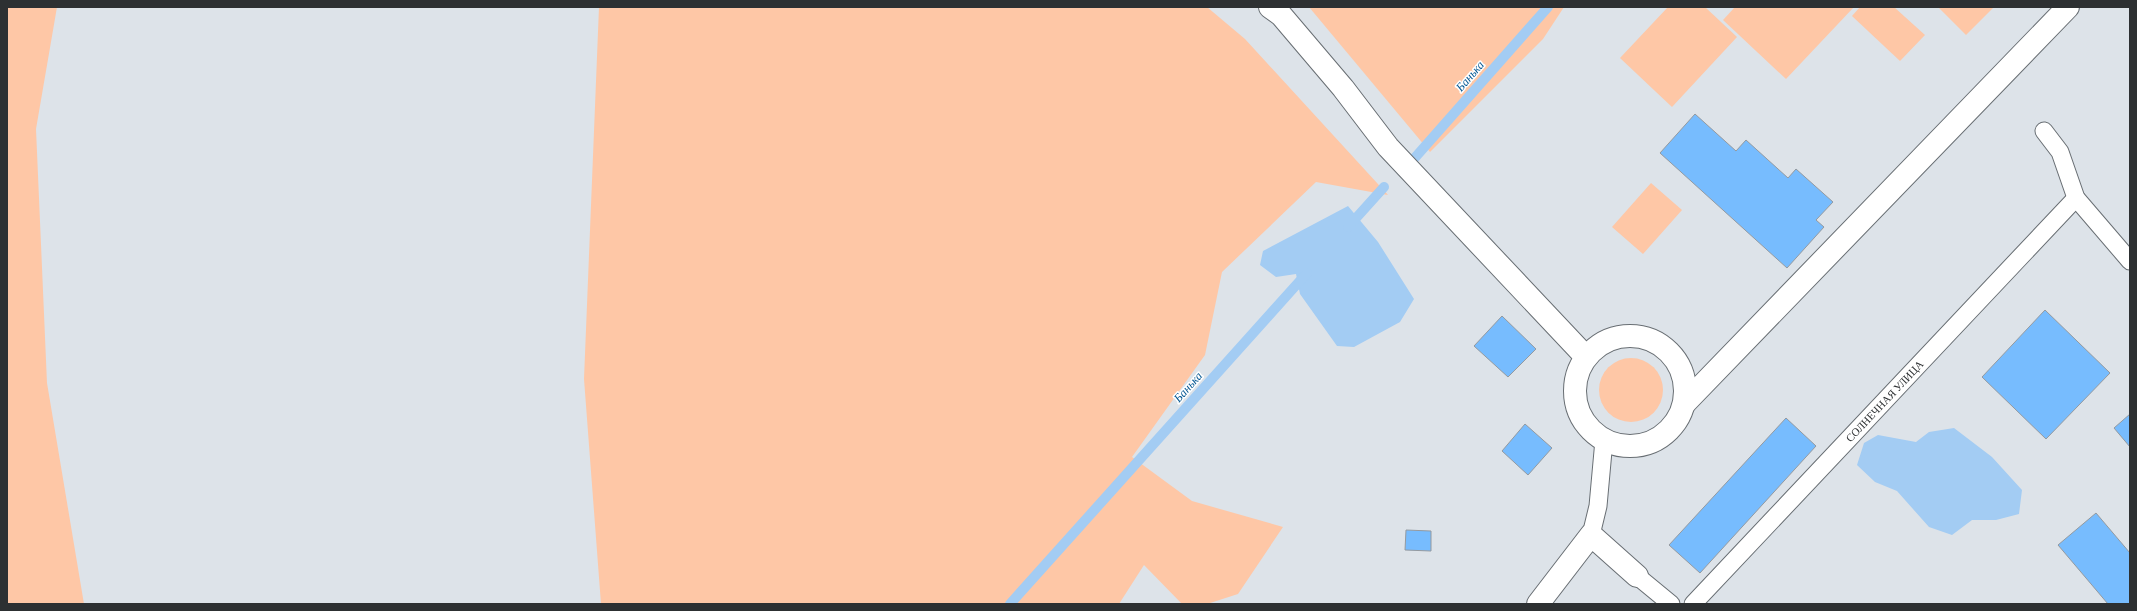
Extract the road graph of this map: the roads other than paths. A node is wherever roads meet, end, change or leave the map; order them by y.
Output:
1 (1270, 7) edge
2 (2068, 7) edge
3 (2044, 131) dead end
4 (2076, 198) junction
5 (2130, 261) edge
6 (1586, 357) junction
7 (1684, 404) junction
8 (1604, 440) junction
9 (1591, 535) junction
10 (1637, 576) joint
11 (1665, 602) edge
12 (1538, 604) edge
13 (1693, 604) edge

1 - 6 street
2 - 7 street
3 - 4 lane
4 - 5 lane
4 - 13 lane, СОЛНЕЧНАЯ УЛИЦА
6 - 7 street
6 - 8 street
7 - 8 street
8 - 9 lane
9 - 10 street
9 - 12 street
10 - 11 lane

